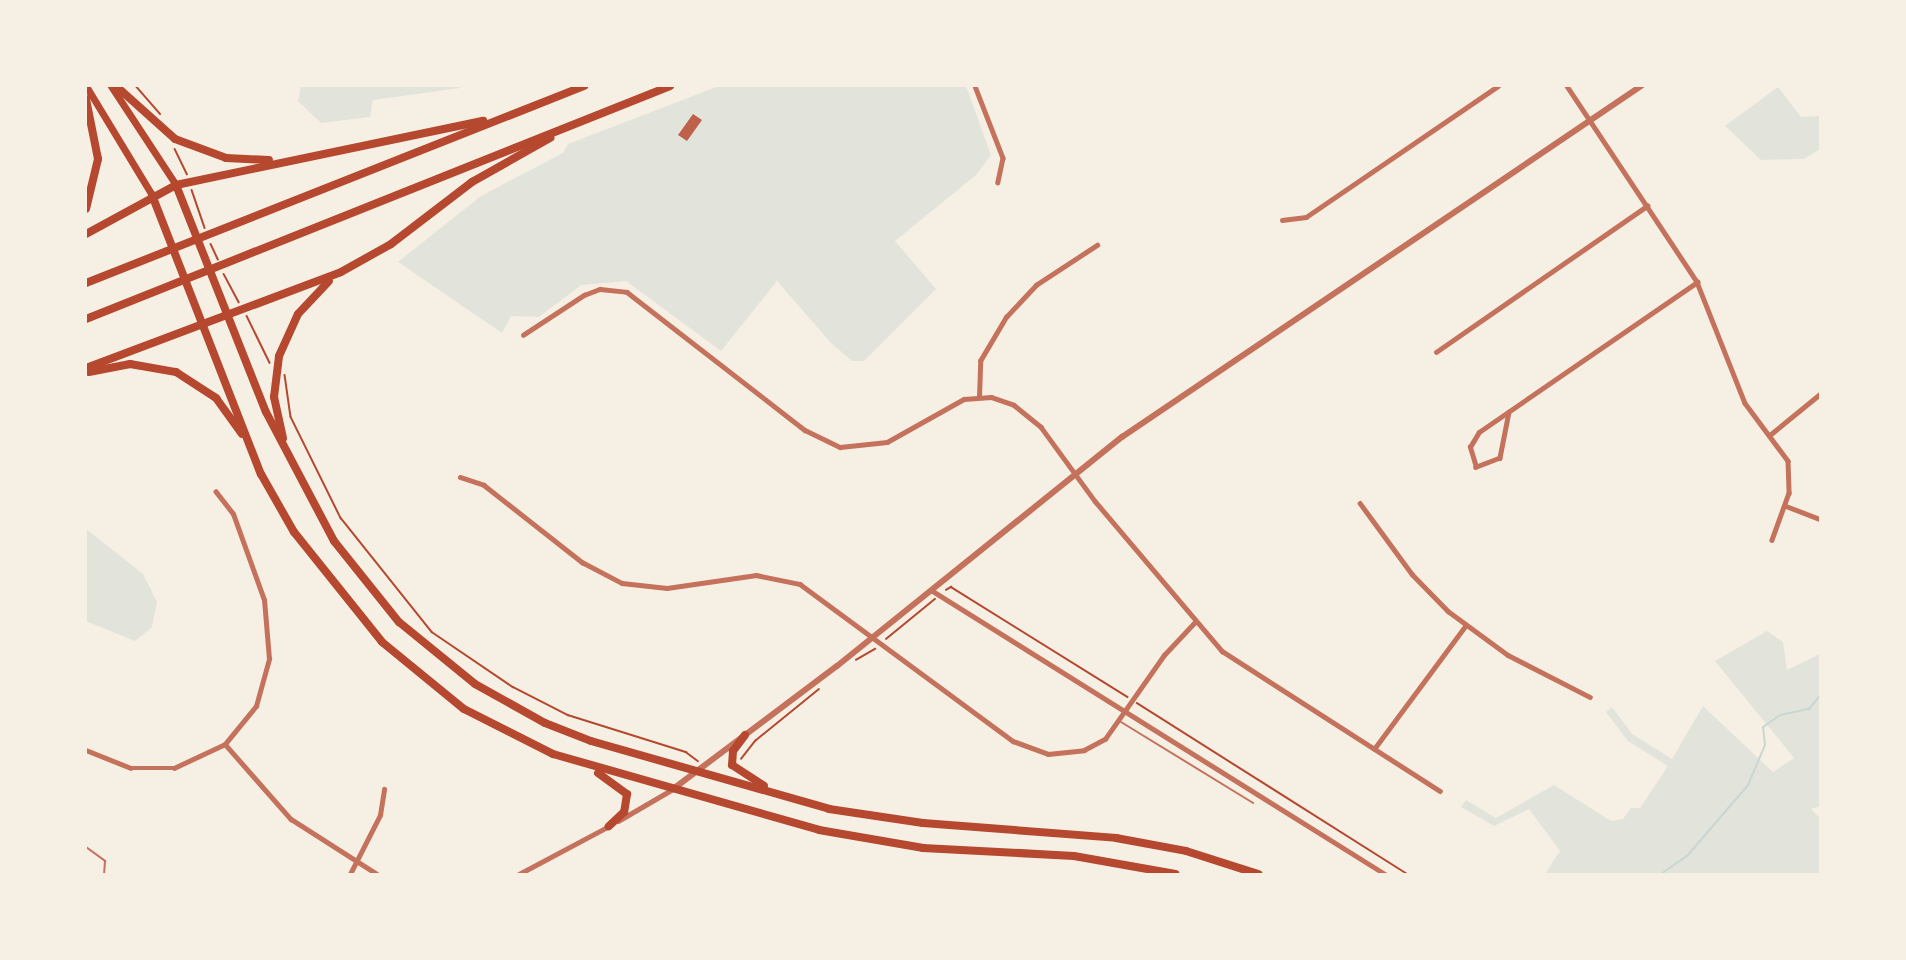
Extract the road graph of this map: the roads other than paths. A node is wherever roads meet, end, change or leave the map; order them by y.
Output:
1 (86, 86) edge
2 (111, 86) edge
3 (116, 86) edge
4 (584, 86) edge
5 (670, 86) edge
6 (975, 86) edge
7 (1498, 86) edge
8 (1567, 86) edge
9 (1641, 86) edge
10 (86, 99) edge
11 (524, 109) junction
12 (590, 117) junction
13 (1589, 120) junction
14 (285, 159) junction
15 (998, 182) dead end
16 (176, 185) junction
17 (152, 195) junction
18 (1647, 206) junction
19 (86, 209) edge
20 (1282, 219) dead end
21 (86, 234) edge
22 (1097, 245) dead end
23 (341, 272) junction
24 (1697, 282) junction
25 (86, 283) edge
26 (228, 318) junction
27 (86, 319) edge
28 (204, 326) junction
29 (523, 335) dead end
30 (1436, 352) dead end
31 (86, 368) edge
32 (86, 373) edge
33 (1821, 394) edge
34 (979, 397) junction
35 (1509, 412) junction
36 (1772, 434) junction
37 (290, 462) junction
38 (261, 474) junction
39 (1075, 474) junction
40 (460, 477) dead end
41 (216, 492) dead end
42 (1360, 503) dead end
43 (1786, 506) junction
44 (1821, 519) edge
45 (1772, 540) dead end
46 (931, 590) junction
47 (1194, 623) junction
48 (1466, 625) junction
49 (873, 635) junction
50 (1590, 697) dead end
51 (1127, 712) junction
52 (1121, 722) junction
53 (745, 735) junction
54 (225, 744) junction
55 (1374, 749) junction
56 (86, 750) edge
57 (573, 761) junction
58 (696, 772) junction
59 (384, 789) dead end
60 (673, 789) junction
61 (1440, 791) dead end
62 (789, 798) junction
63 (1253, 803) dead end
64 (609, 826) junction
65 (86, 847) edge
66 (355, 864) junction
67 (104, 874) edge
68 (350, 874) edge
69 (377, 874) edge
70 (519, 874) edge
71 (1175, 874) edge
72 (1258, 874) edge
73 (1385, 874) edge

1 - 17 main road
2 - 16 main road
3 - 14 highway
4 - 11 highway
5 - 12 highway
6 - 15 street
7 - 20 street
8 - 13 street
9 - 13 street
10 - 19 highway
11 - 14 highway
11 - 25 highway
12 - 23 highway
12 - 27 highway
13 - 18 street
13 - 39 street
14 - 16 highway
16 - 17 highway
16 - 26 highway
17 - 21 highway
17 - 28 highway
18 - 24 street
18 - 30 street
22 - 34 street
23 - 26 highway
23 - 37 highway
24 - 35 street
24 - 36 street
26 - 28 highway
26 - 37 highway
28 - 31 highway
28 - 38 highway
29 - 34 street
32 - 38 highway
33 - 36 street
34 - 39 street
35 - 35 street
36 - 43 street
37 - 58 highway
38 - 57 highway
39 - 46 street
39 - 47 street
40 - 49 street
41 - 54 street
42 - 48 street
43 - 44 street
43 - 45 street
46 - 49 street
46 - 51 street
47 - 51 street
47 - 55 street
48 - 50 street
48 - 55 street
49 - 52 street
49 - 53 street
51 - 52 street
51 - 73 street
52 - 63 lane
53 - 58 street
53 - 62 highway
54 - 56 street
54 - 66 street
55 - 61 street
57 - 60 highway
57 - 64 highway
58 - 60 street
58 - 62 highway
59 - 66 street
60 - 64 street
60 - 71 highway
62 - 72 highway
64 - 70 street
65 - 67 lane
66 - 68 street
66 - 69 street

